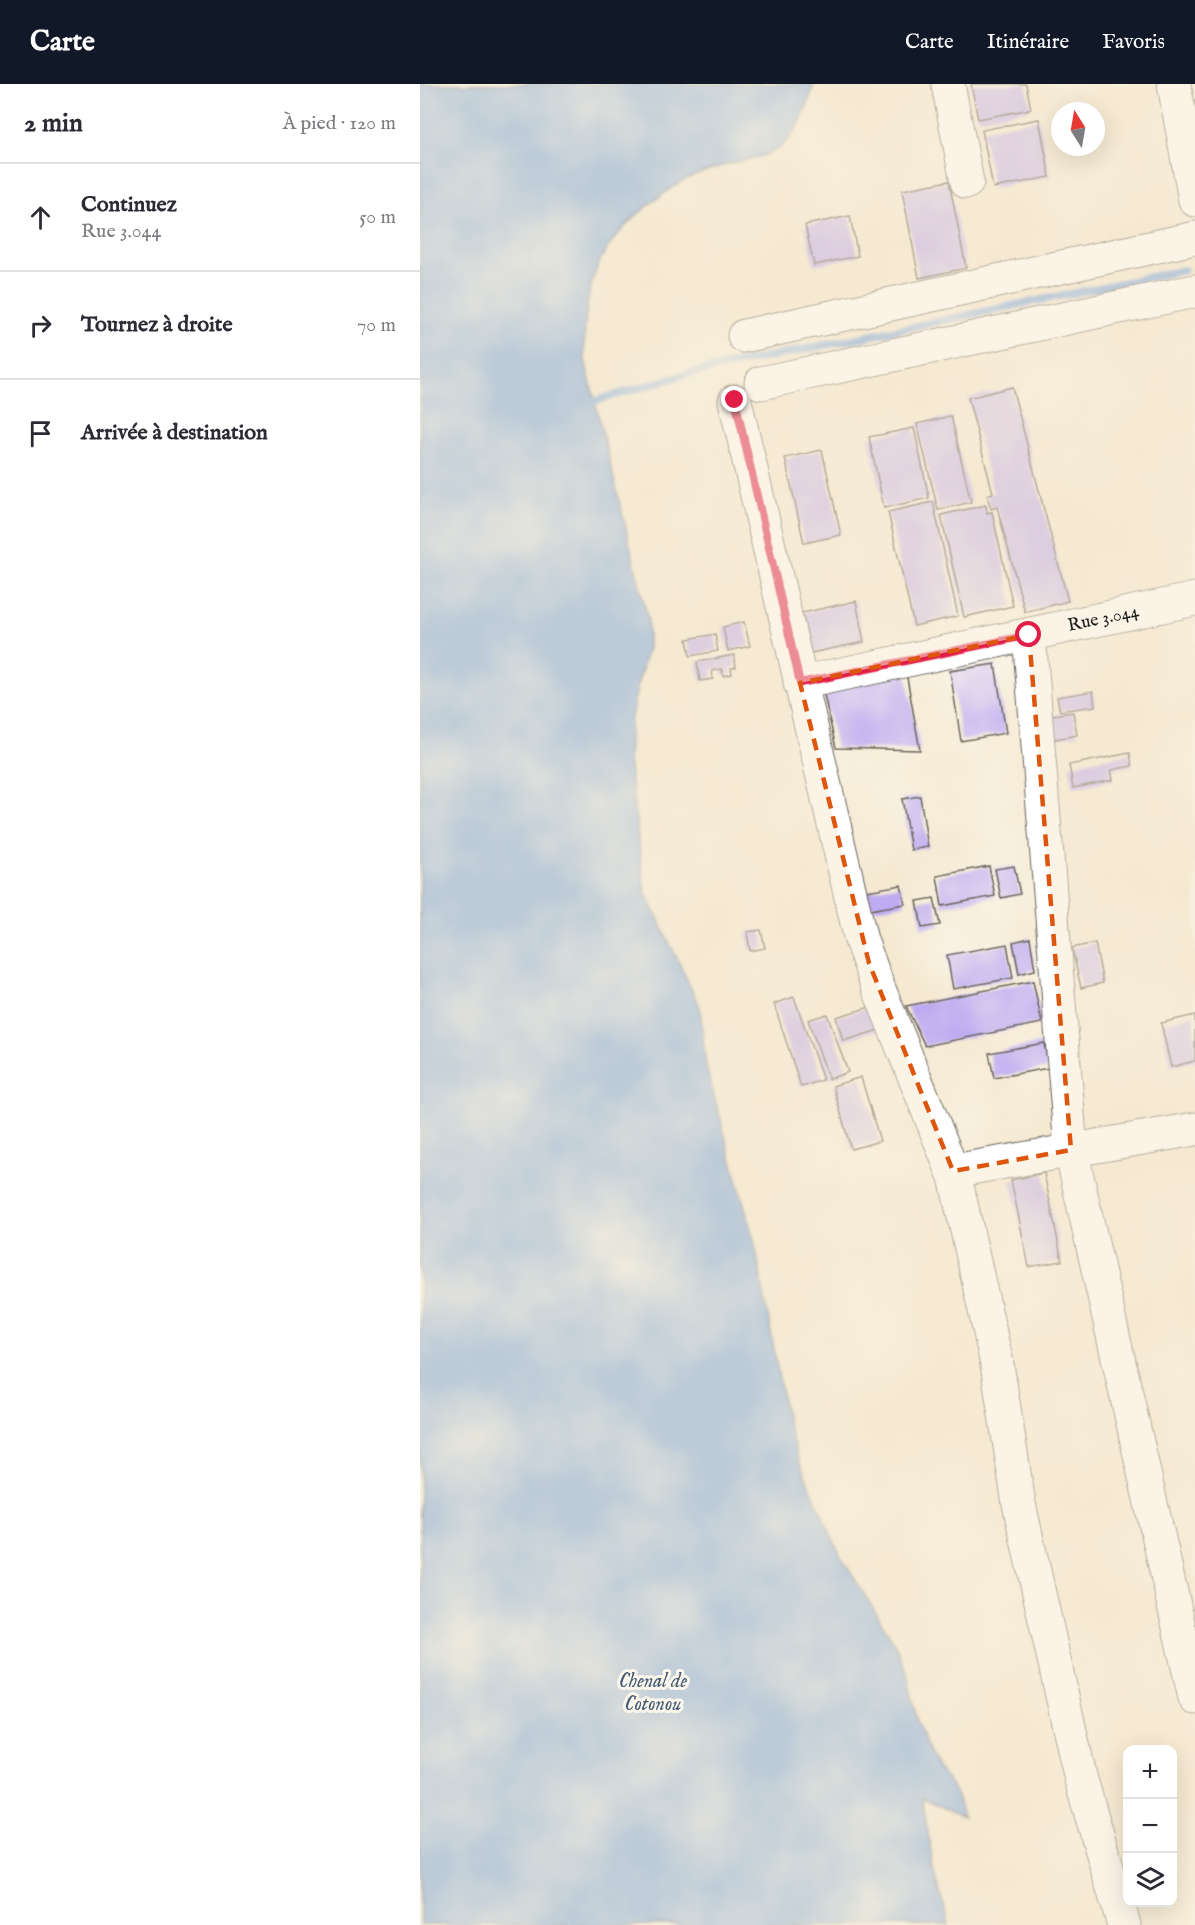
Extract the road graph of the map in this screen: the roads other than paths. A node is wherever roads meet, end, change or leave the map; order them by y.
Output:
1 (948, 84) edge
2 (1174, 84) edge
3 (967, 182) dead end
4 (1195, 200) edge
5 (1195, 238) edge
6 (1195, 291) edge
7 (744, 336) dead end
8 (1195, 599) edge
9 (1029, 635) junction
10 (800, 683) junction
11 (1195, 1129) edge
12 (1071, 1150) junction
13 (953, 1172) junction
14 (1195, 1698) edge
15 (1124, 1925) edge

1 - 3 street
2 - 4 street
5 - 7 street
6 - 10 street
8 - 9 street, Rue 3.044
9 - 10 street, Rue 3.044
9 - 12 street
10 - 13 street
11 - 12 street
12 - 13 street
12 - 14 street
13 - 15 street

